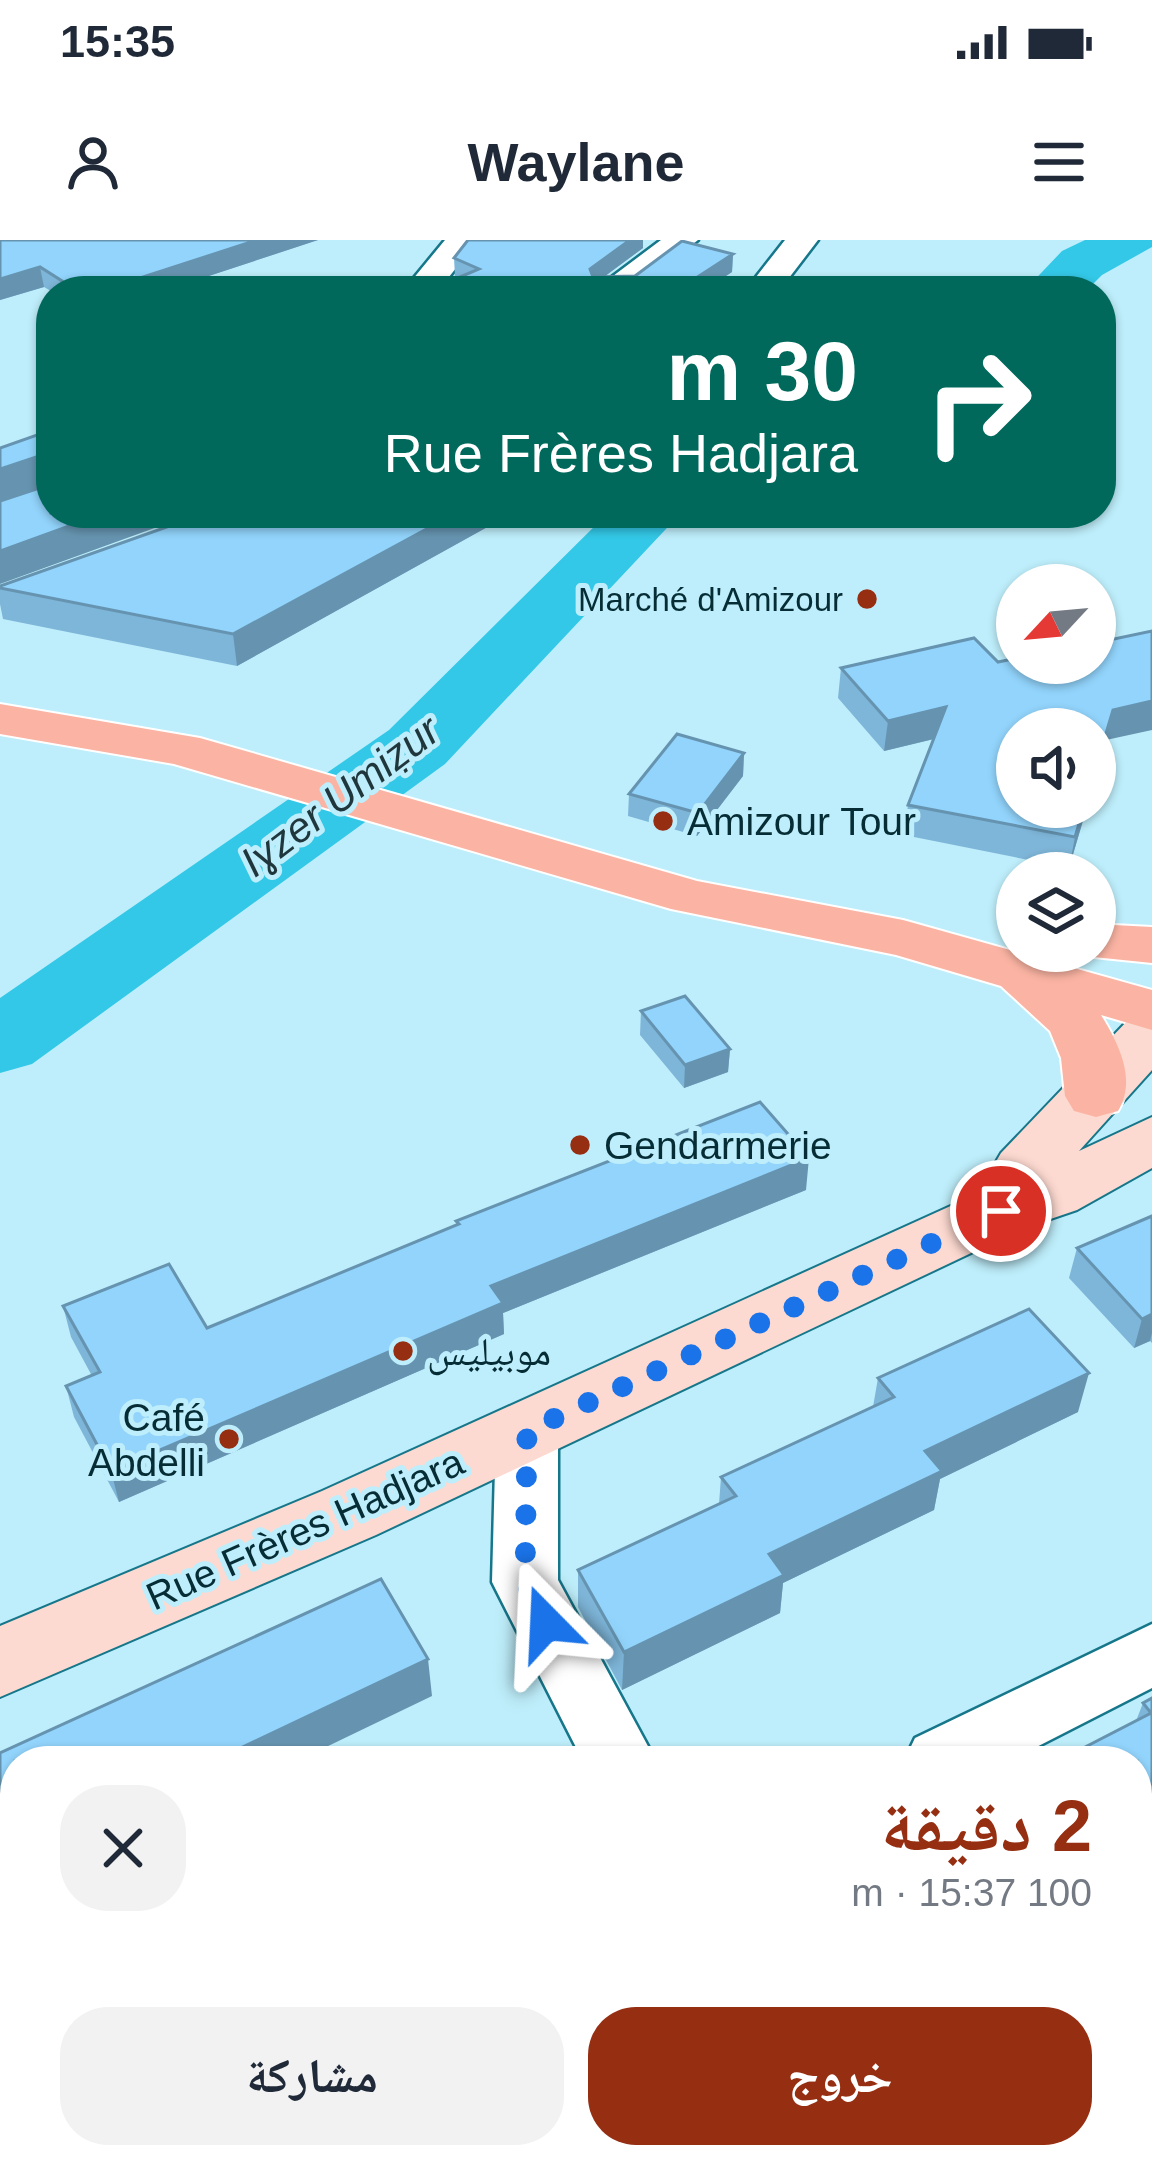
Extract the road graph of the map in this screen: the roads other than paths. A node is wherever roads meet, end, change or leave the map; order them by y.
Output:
1 (462, 240) edge
2 (682, 240) edge
3 (756, 246) dead end
4 (796, 249) edge
5 (432, 276) edge
6 (631, 276) edge
7 (774, 276) edge
8 (0, 699) edge
9 (0, 718) edge
10 (181, 749) junction
11 (1116, 943) edge
12 (1152, 945) edge
13 (996, 951) edge
14 (1030, 972) edge
15 (1059, 972) edge
16 (1152, 1010) edge
17 (1152, 1032) edge
18 (1096, 1096) junction
19 (1152, 1139) edge
20 (1001, 1211) junction
21 (527, 1431) junction
22 (1152, 1654) edge
23 (0, 1662) edge
24 (612, 1746) edge
25 (970, 1746) edge

1 - 5 street
2 - 6 street
3 - 4 street
4 - 7 street
8 - 10 main road
9 - 10 main road
10 - 13 main road
11 - 12 main road
14 - 18 main road
15 - 16 main road
17 - 18 main road
18 - 20 main road
19 - 20 main road, Rue Frères Hadjara
20 - 21 main road, Rue Frères Hadjara
21 - 23 main road, Rue Frères Hadjara
21 - 24 street
22 - 25 street

